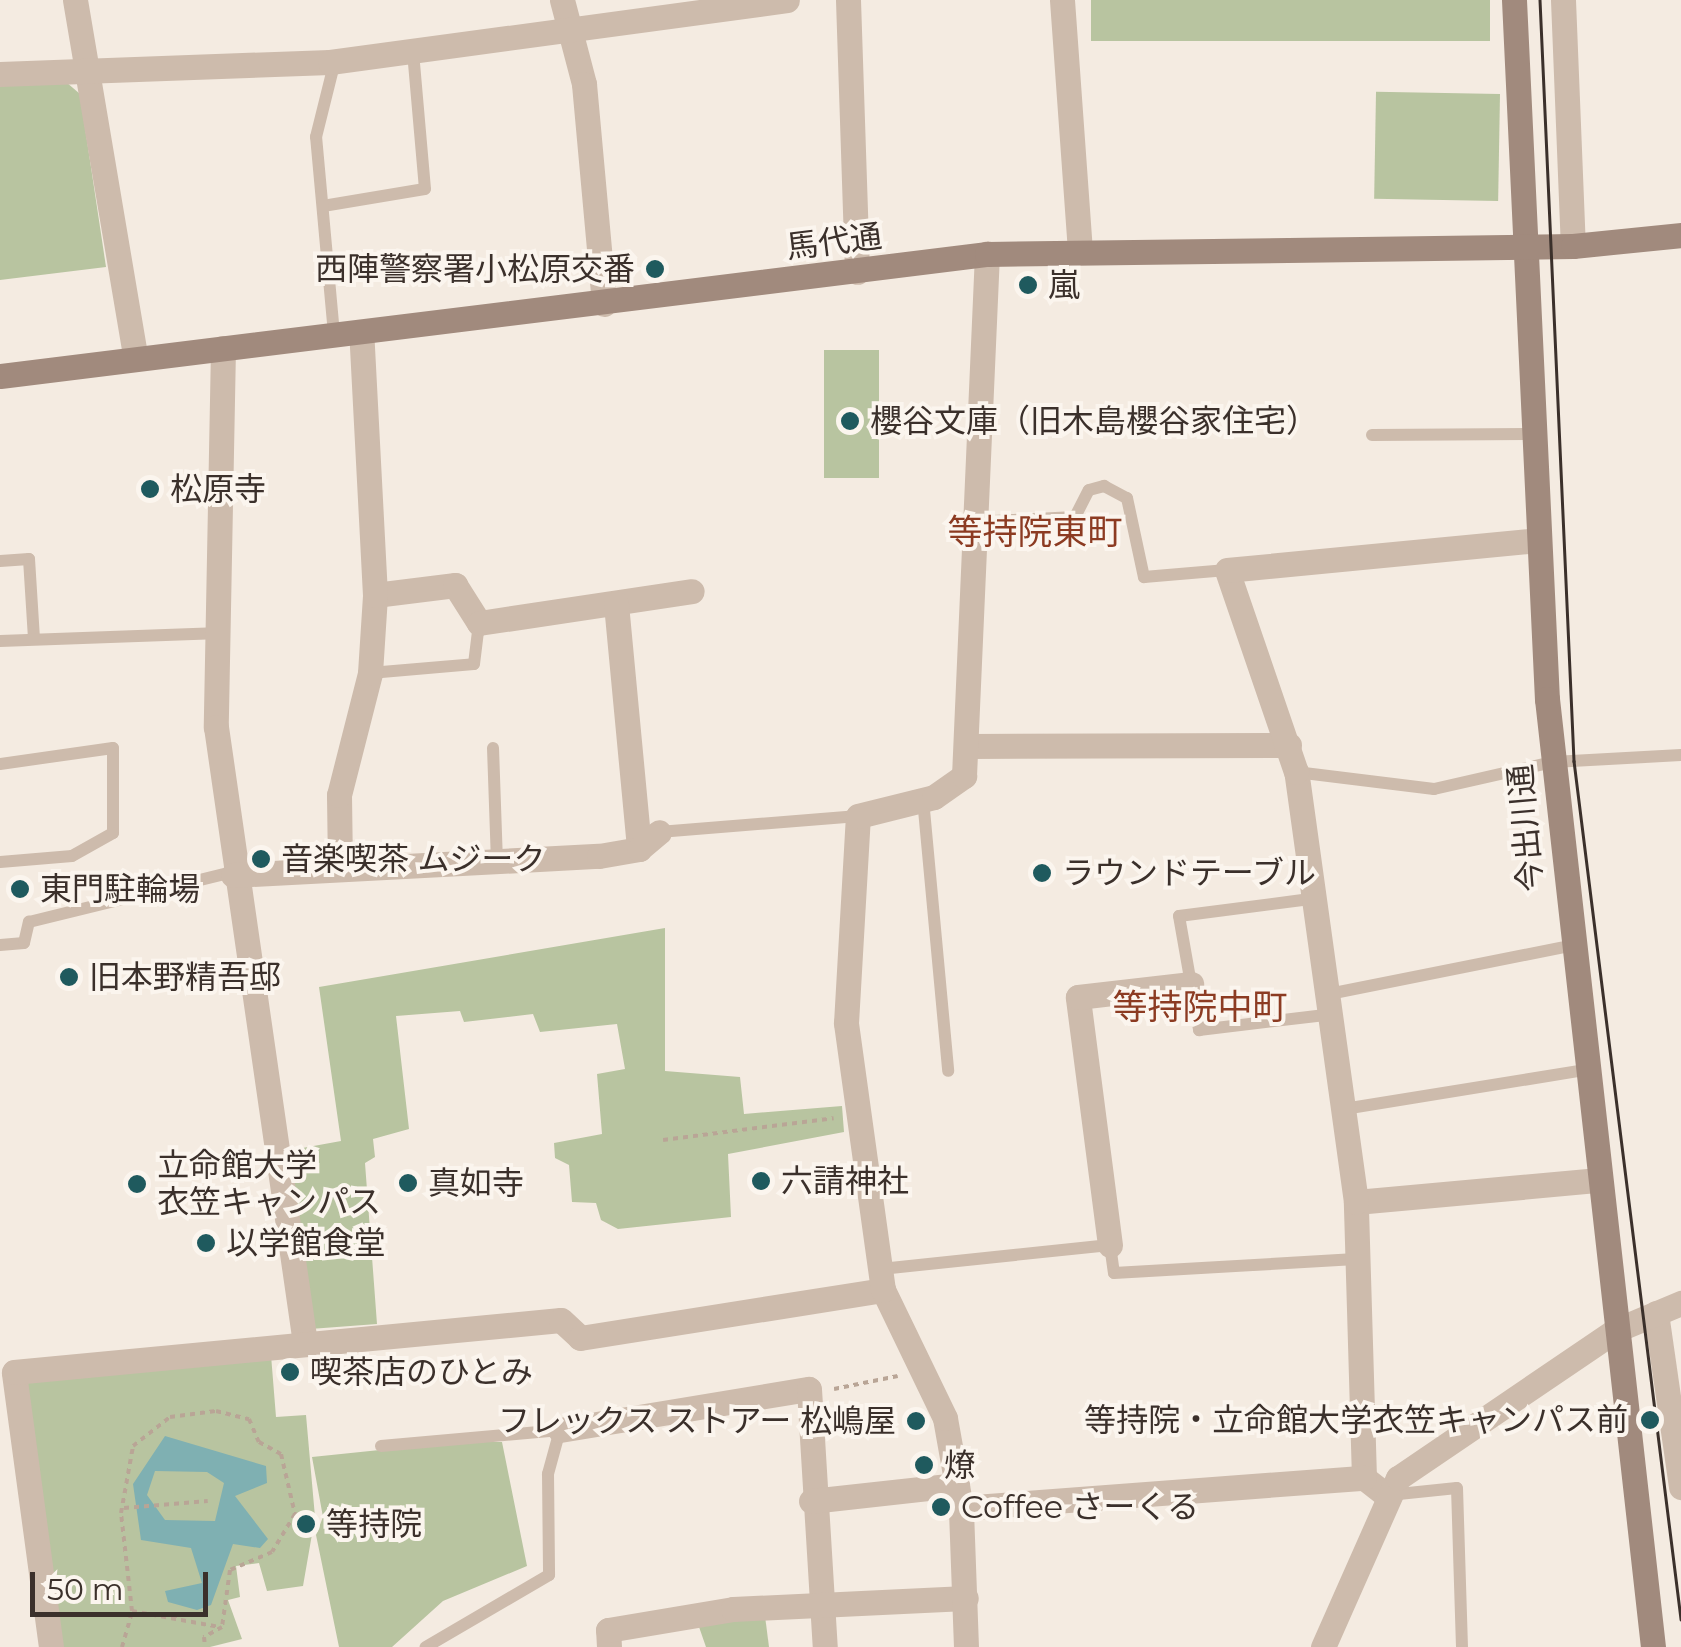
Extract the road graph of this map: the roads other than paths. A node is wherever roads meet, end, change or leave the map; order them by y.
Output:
1 (75, 0) edge
2 (562, 0) edge
3 (788, 0) edge
4 (848, 0) edge
5 (1062, 0) edge
6 (1514, 0) edge
7 (1563, 0) edge
8 (687, 7) edge
9 (570, 32) junction
10 (413, 51) junction
11 (335, 62) junction
12 (87, 70) junction
13 (0, 74) edge
14 (323, 206) junction
15 (1681, 234) edge
16 (1573, 246) junction
17 (1526, 247) junction
18 (1080, 250) junction
19 (987, 254) junction
20 (857, 272) junction
21 (604, 304) junction
22 (361, 332) junction
23 (334, 334) junction
24 (222, 348) junction
25 (135, 356) junction
26 (0, 376) edge
27 (1533, 434) junction
28 (1372, 435) dead end
29 (973, 522) junction
30 (1538, 540) junction
31 (0, 560) edge
32 (1228, 570) junction
33 (692, 590) dead end
34 (375, 595) junction
35 (616, 604) junction
36 (478, 624) junction
37 (214, 633) junction
38 (34, 638) junction
39 (0, 641) edge
40 (370, 672) junction
41 (1289, 745) junction
42 (969, 746) junction
43 (494, 748) dead end
44 (1681, 755) edge
45 (1553, 762) junction
46 (0, 764) edge
47 (1296, 772) junction
48 (923, 799) junction
49 (858, 816) junction
50 (649, 840) junction
51 (0, 862) edge
52 (497, 863) junction
53 (340, 867) junction
54 (232, 873) junction
55 (1310, 899) junction
56 (0, 946) edge
57 (1570, 946) junction
58 (1191, 984) junction
59 (1324, 1005) junction
60 (1584, 1070) junction
61 (948, 1072) dead end
62 (1344, 1110) junction
63 (1596, 1180) junction
64 (1356, 1202) junction
65 (1110, 1245) junction
66 (1356, 1259) junction
67 (882, 1280) junction
68 (1681, 1302) edge
69 (1656, 1313) junction
70 (1614, 1331) junction
71 (305, 1344) junction
72 (7, 1372) edge
73 (560, 1430) junction
74 (380, 1446) dead end
75 (1364, 1478) junction
76 (1681, 1488) edge
77 (1386, 1495) junction
78 (959, 1496) junction
79 (811, 1501) junction
80 (966, 1598) junction
81 (821, 1606) junction
82 (50, 1647) edge
83 (426, 1647) edge
84 (609, 1647) edge
85 (825, 1647) edge
86 (966, 1647) edge
87 (1323, 1647) edge
88 (1462, 1647) edge
89 (1652, 1647) edge

1 - 12 street
2 - 9 street
3 - 8 street
4 - 20 street
5 - 18 street
6 - 17 street, 今出川通
7 - 16 street
8 - 9 street
9 - 10 street
9 - 21 street
10 - 11 street
10 - 14 lane
11 - 12 street
11 - 14 lane
12 - 13 street
12 - 25 street
14 - 23 lane
15 - 16 street, 馬代通
16 - 17 street, 馬代通
17 - 18 street, 馬代通
17 - 27 street, 今出川通
18 - 19 street, 馬代通
19 - 20 street, 馬代通
19 - 29 street
20 - 21 street, 馬代通
21 - 22 street, 馬代通
22 - 23 street, 馬代通
22 - 34 street
23 - 24 street, 馬代通
24 - 25 street, 馬代通
24 - 37 street
25 - 26 street, 馬代通
27 - 28 lane
27 - 30 street, 今出川通
29 - 32 lane
29 - 42 street
30 - 32 street
30 - 45 street, 今出川通
31 - 38 lane
32 - 41 street
33 - 35 street
34 - 36 street
34 - 40 street
35 - 36 street
35 - 50 street
36 - 40 lane
37 - 38 lane
37 - 54 street
38 - 39 lane
40 - 53 street
41 - 42 street
41 - 47 street
42 - 48 street
43 - 52 lane
44 - 45 lane
45 - 47 lane
45 - 57 street, 今出川通
46 - 51 lane
47 - 55 street
48 - 49 street
48 - 61 lane
49 - 50 lane
49 - 67 street
50 - 52 street
52 - 53 street
53 - 54 street
54 - 56 lane
54 - 71 street
55 - 58 lane
55 - 59 street
57 - 59 lane
57 - 60 street, 今出川通
58 - 59 lane
58 - 65 street
59 - 62 street
60 - 62 lane
60 - 63 street, 今出川通
62 - 64 street
63 - 64 street
63 - 70 street, 今出川通
64 - 66 street
65 - 66 lane
65 - 67 lane
66 - 75 street
67 - 71 street
67 - 78 street
68 - 69 street
69 - 70 street
69 - 76 street
70 - 77 street
70 - 89 street, 今出川通
71 - 72 street
72 - 82 street
73 - 74 lane
73 - 79 street
73 - 83 lane
75 - 77 street
75 - 78 street
77 - 87 street
77 - 88 lane
78 - 79 street
78 - 80 street
79 - 81 street
80 - 81 street
80 - 86 street
81 - 84 street
81 - 85 street

